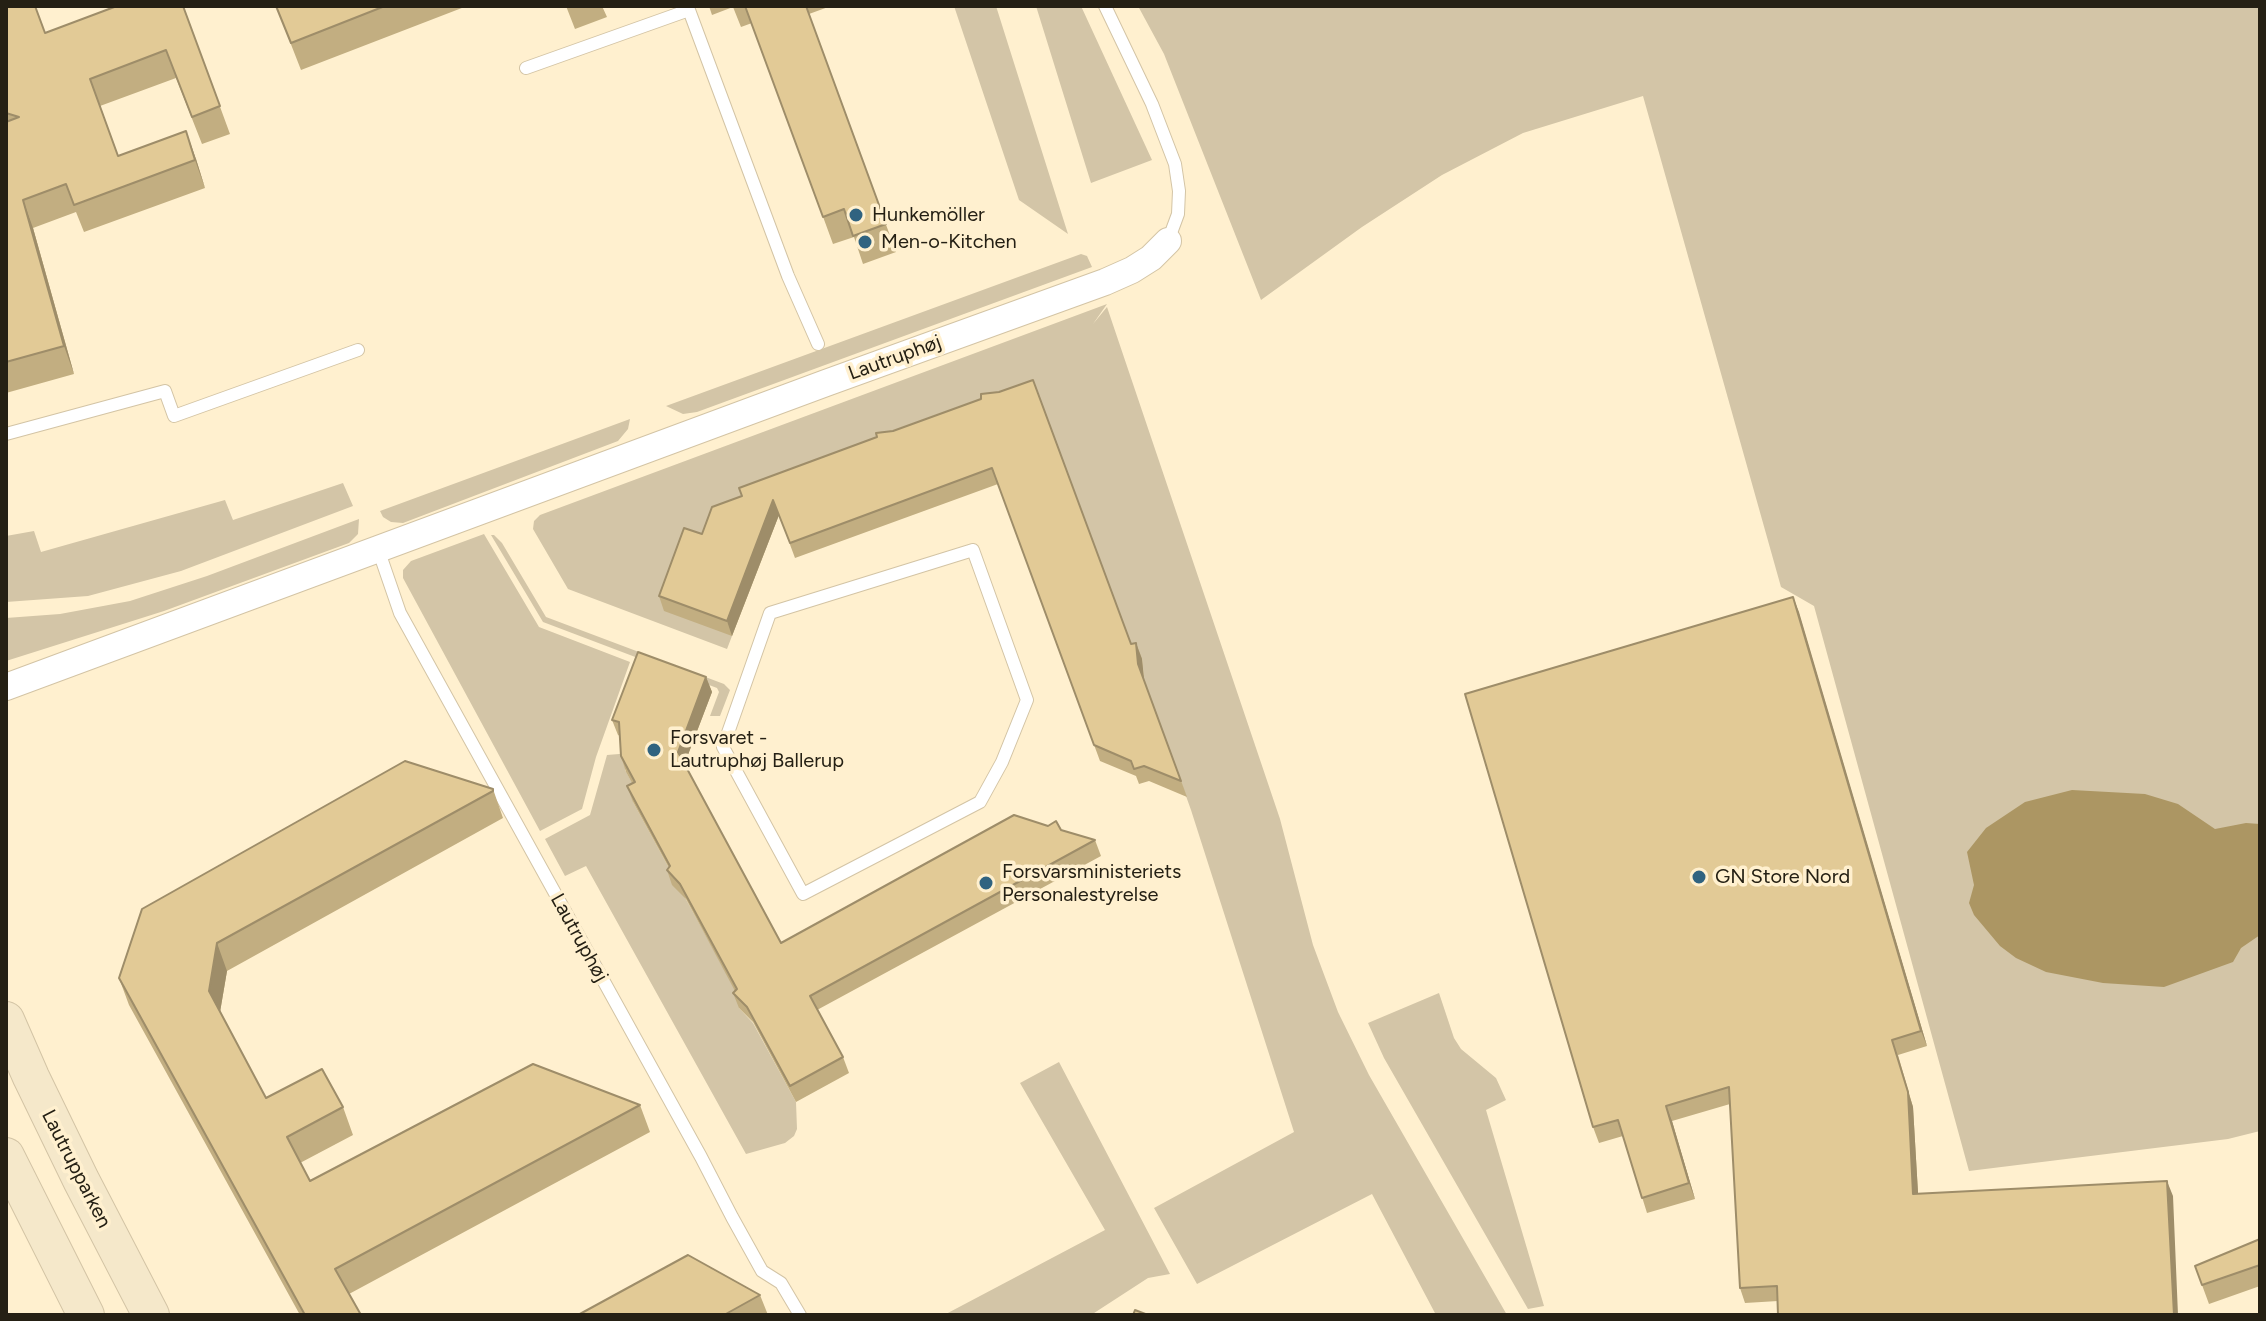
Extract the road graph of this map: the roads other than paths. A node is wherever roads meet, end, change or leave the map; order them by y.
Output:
1 (1105, 6) edge
2 (526, 68) dead end
3 (1168, 241) joint
4 (818, 344) dead end
5 (358, 350) dead end
6 (6, 434) edge
7 (378, 549) junction
8 (6, 687) edge
9 (1002, 762) joint
10 (6, 1020) edge
11 (6, 1156) edge
12 (86, 1315) edge
13 (151, 1315) edge
14 (800, 1315) edge

1 - 3 lane, Lautruphøj
2 - 4 lane
3 - 7 street, Lautruphøj
5 - 6 lane
7 - 8 street, Lautruphøj
7 - 14 lane, Lautruphøj
9 - 9 lane
10 - 13 street, Lautrupparken
11 - 12 street

